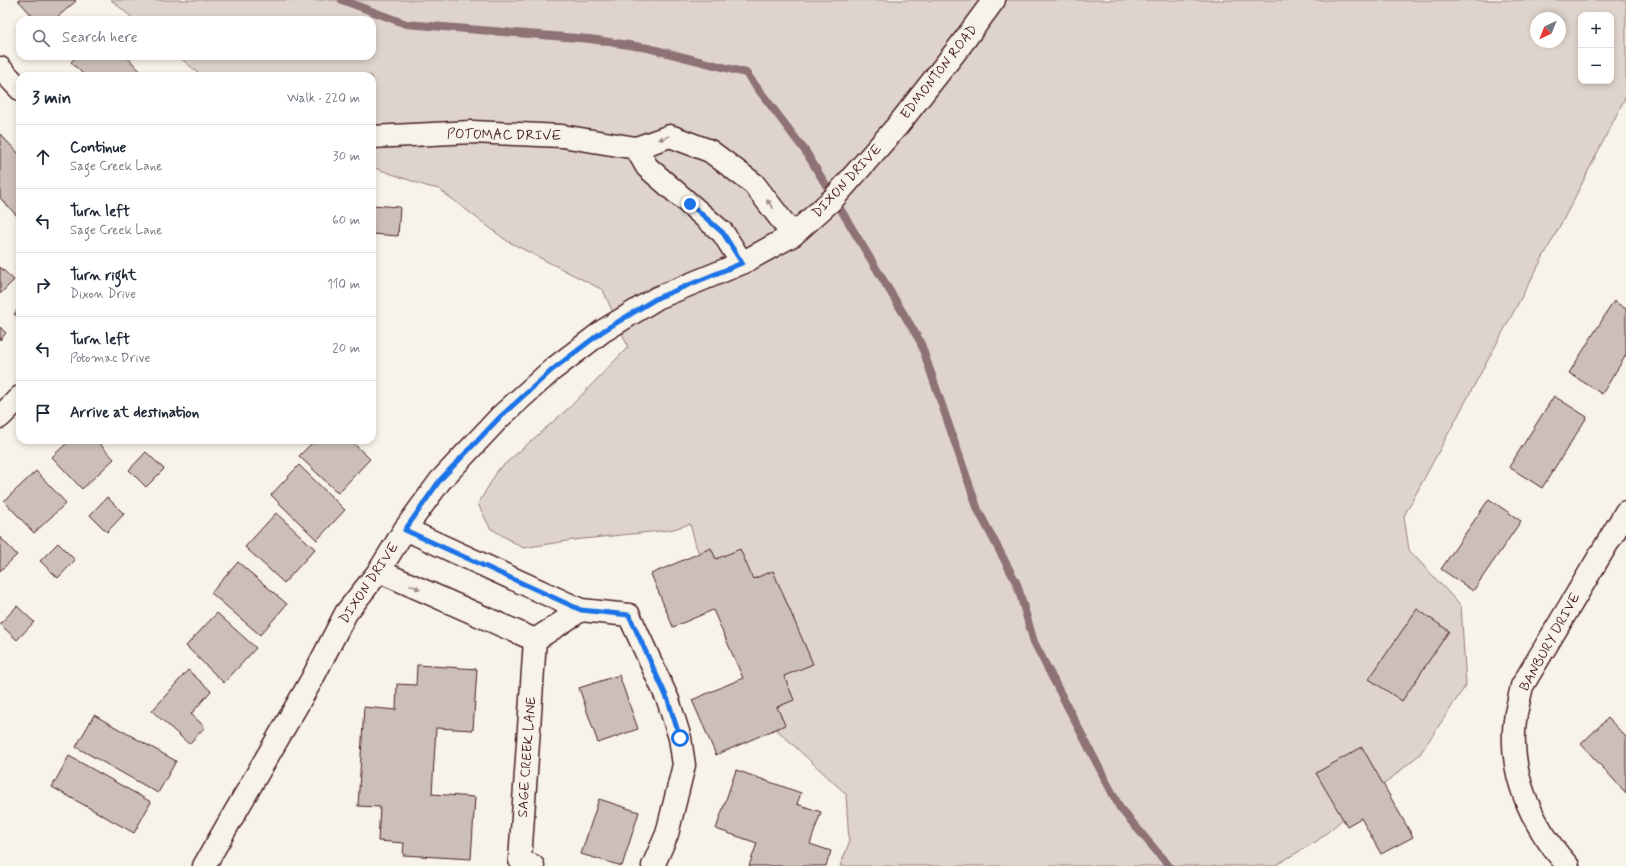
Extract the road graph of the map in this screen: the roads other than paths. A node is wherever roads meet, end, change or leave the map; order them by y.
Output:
1 (994, 0) edge
2 (0, 68) edge
3 (16, 85) edge
4 (898, 125) joint
5 (376, 137) edge
6 (636, 148) junction
7 (794, 235) junction
8 (742, 263) junction
9 (16, 401) edge
10 (0, 417) edge
11 (1626, 512) edge
12 (405, 530) junction
13 (379, 571) junction
14 (581, 610) junction
15 (535, 640) junction
16 (204, 866) edge
17 (533, 866) edge
18 (653, 866) edge
19 (1568, 866) edge

1 - 4 street, EDMONTON ROAD
2 - 3 street
4 - 7 street, DIXON DRIVE
5 - 6 street, POTOMAC DRIVE
7 -> 6 street, POTOMAC DRIVE
6 - 8 street
7 - 8 street, DIXON DRIVE
8 - 12 street, DIXON DRIVE
9 - 10 street
11 - 19 street, BANBURY DRIVE
12 - 13 street, DIXON DRIVE
12 - 14 street
13 -> 15 street
13 - 16 street, DIXON DRIVE
14 - 15 street
14 - 18 street
15 - 17 street, SAGE CREEK LANE

